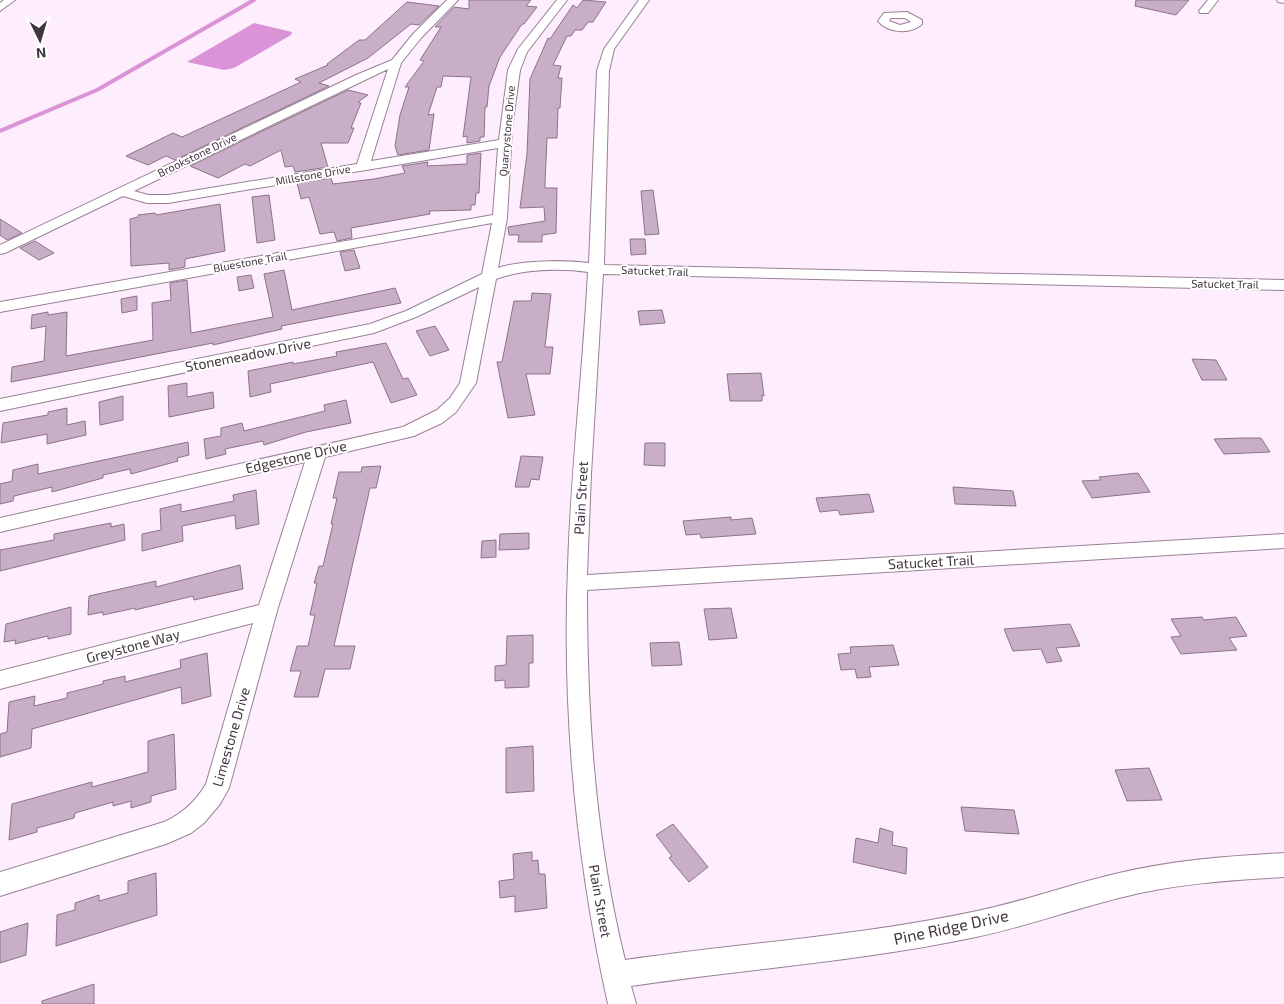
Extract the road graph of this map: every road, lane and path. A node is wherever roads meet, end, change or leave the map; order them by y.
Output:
1 (10, 0) edge
2 (453, 0) edge
3 (562, 0) edge
4 (644, 0) edge
5 (1213, 0) edge
6 (0, 8) edge
7 (1204, 12) dead end
8 (396, 62) junction
9 (505, 143) junction
10 (363, 166) junction
11 (122, 191) junction
12 (500, 218) junction
13 (0, 250) edge
14 (596, 269) junction
15 (487, 277) junction
16 (1284, 285) edge
17 (0, 307) edge
18 (0, 405) edge
19 (317, 452) junction
20 (0, 525) edge
21 (1284, 541) edge
22 (578, 583) junction
23 (267, 611) junction
24 (0, 680) edge
25 (1284, 865) edge
26 (0, 884) edge
27 (614, 975) junction
28 (622, 1004) edge

1 - 6 street
2 - 8 street
3 - 9 street, Quarrystone Drive
4 - 14 street, Plain Street
5 - 7 street
8 - 10 street
8 - 11 street, Brookstone Drive
9 - 10 street, Millstone Drive
9 - 12 street, Quarrystone Drive
10 - 11 street, Millstone Drive
11 - 13 street, Brookstone Drive
12 - 15 street, Quarrystone Drive
12 - 17 street, Bluestone Trail
14 - 15 street, Satucket Trail
14 - 16 street, Satucket Trail
14 - 22 street, Plain Street
15 - 18 street, Stonemeadow Drive
15 - 19 street, Edgestone Drive
19 - 20 street, Edgestone Drive
19 - 23 street, Limestone Drive
21 - 22 street, Satucket Trail
22 - 27 street, Plain Street
23 - 24 street, Greystone Way
23 - 26 street, Limestone Drive
25 - 27 street, Pine Ridge Drive
27 - 28 street, Plain Street

